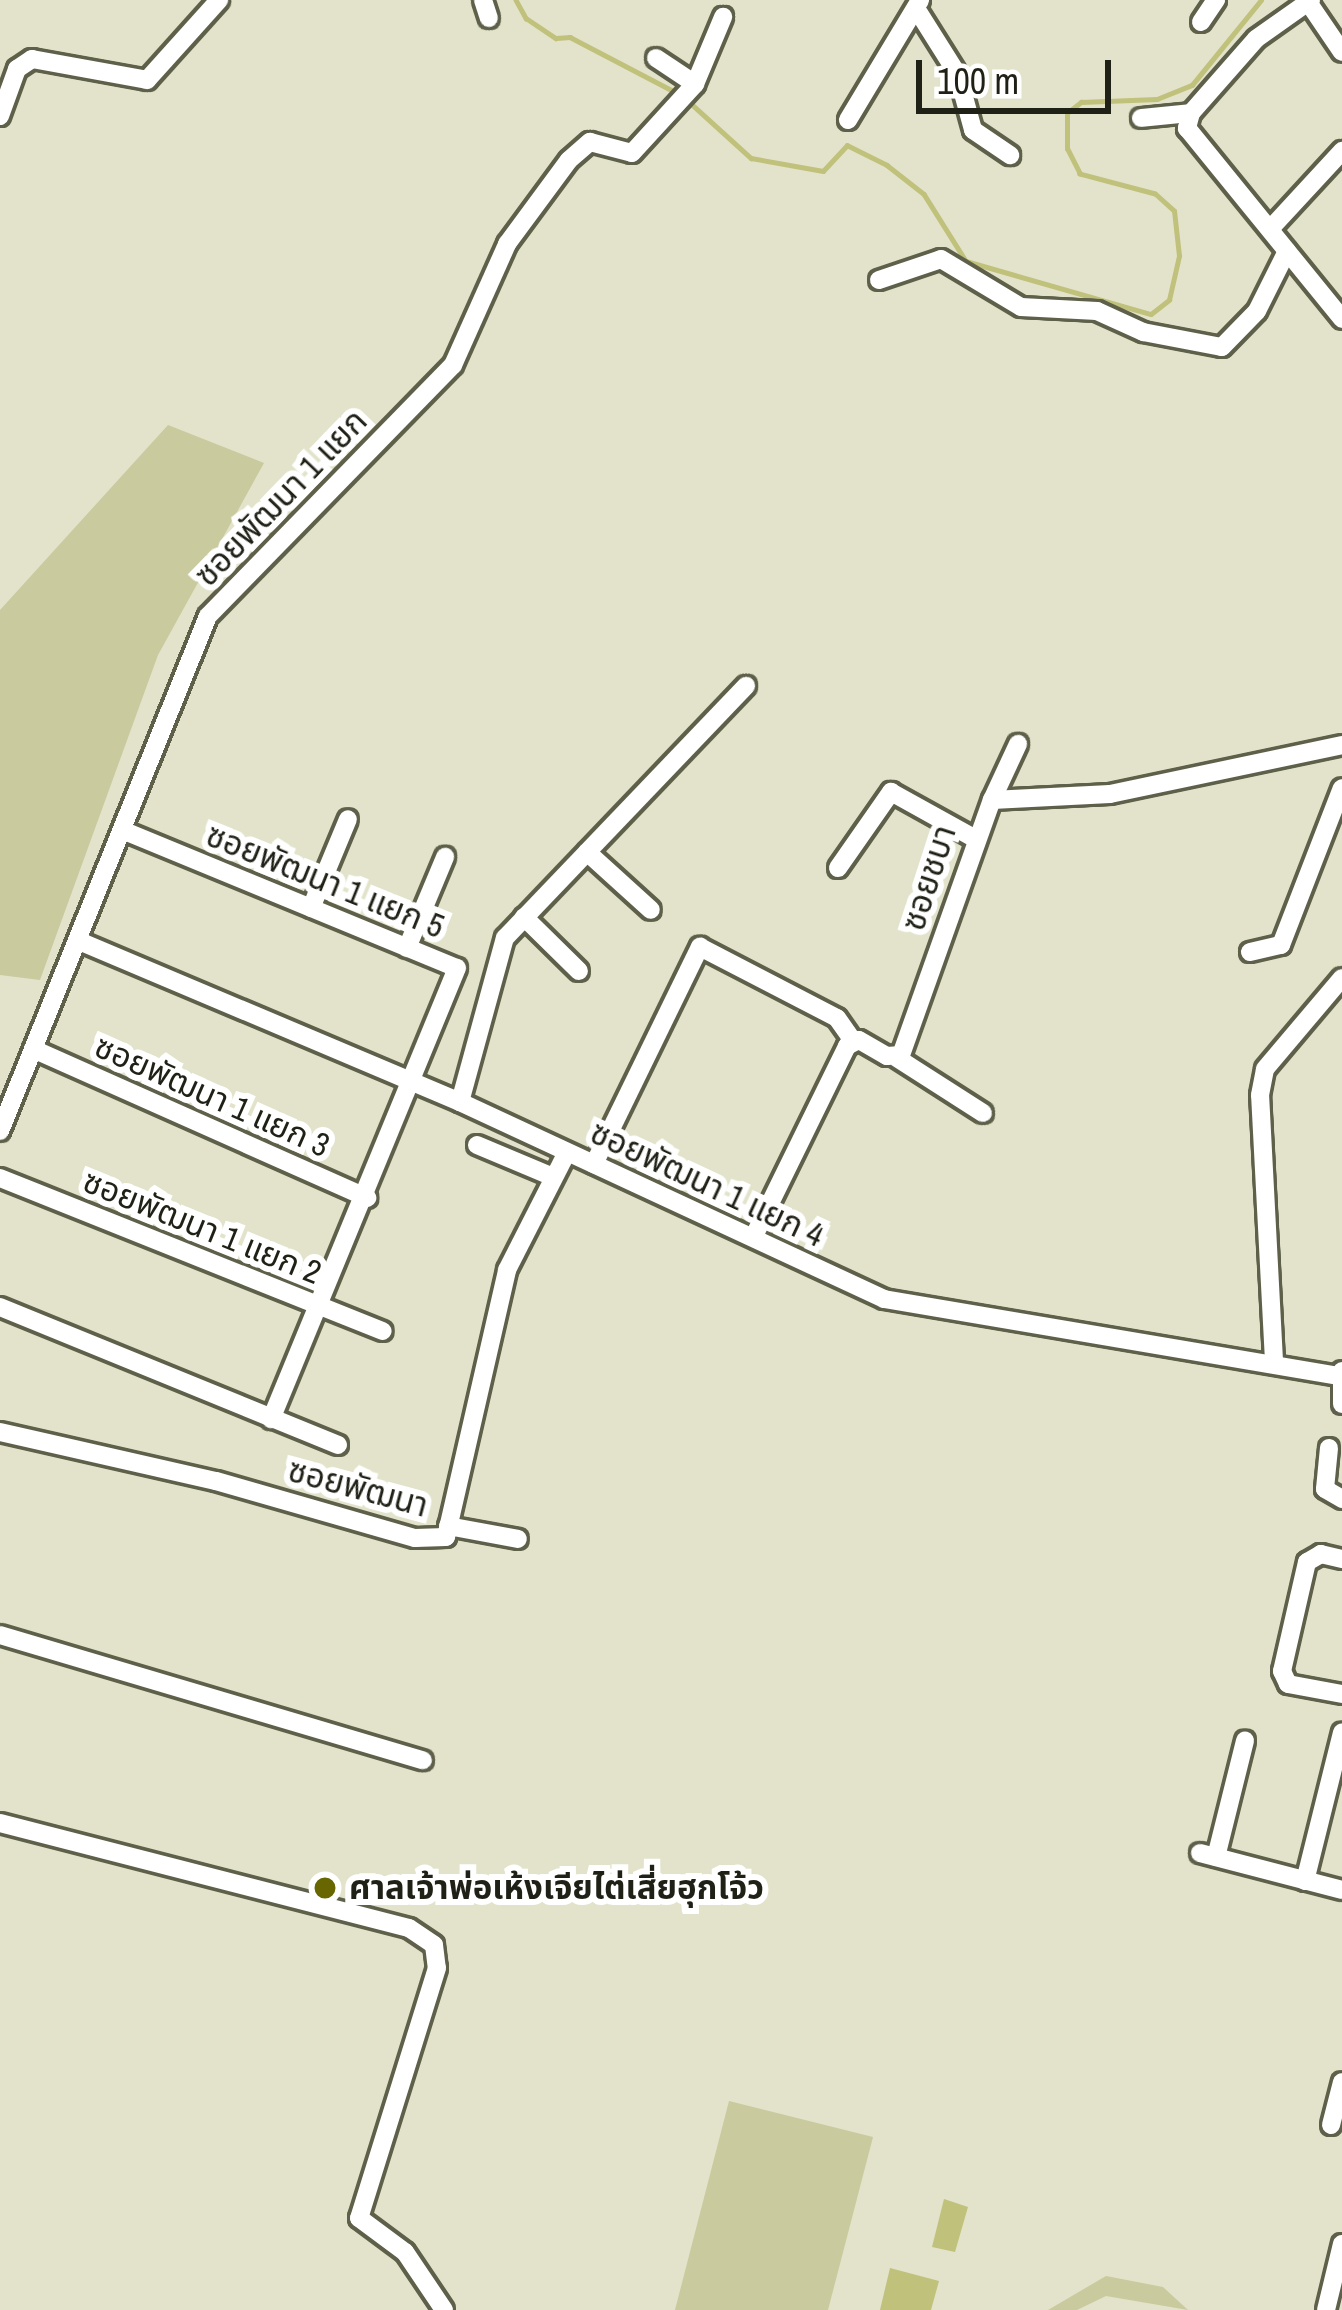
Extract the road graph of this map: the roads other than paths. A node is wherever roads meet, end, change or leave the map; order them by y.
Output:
1 (219, 0) edge
2 (1216, 0) edge
3 (1310, 1) edge
4 (920, 7) edge
5 (723, 17) dead end
6 (1201, 22) dead end
7 (1342, 52) edge
8 (656, 58) dead end
9 (695, 84) junction
10 (1191, 113) junction
11 (0, 116) edge
12 (1141, 118) dead end
13 (848, 121) dead end
14 (1342, 151) edge
15 (1010, 155) dead end
16 (1271, 227) junction
17 (1287, 251) junction
18 (879, 280) dead end
19 (1342, 319) edge
20 (746, 686) dead end
21 (1018, 744) dead end
22 (1342, 745) edge
23 (1342, 788) edge
24 (992, 800) junction
25 (348, 819) dead end
26 (122, 830) junction
27 (974, 838) junction
28 (587, 852) junction
29 (445, 857) dead end
30 (838, 868) dead end
31 (311, 908) junction
32 (651, 910) dead end
33 (524, 917) junction
34 (79, 941) junction
35 (407, 948) junction
36 (1250, 952) dead end
37 (579, 971) dead end
38 (1342, 978) edge
39 (853, 1041) junction
40 (33, 1049) junction
41 (897, 1058) junction
42 (415, 1083) junction
43 (460, 1102) junction
44 (983, 1113) dead end
45 (0, 1131) edge
46 (477, 1144) dead end
47 (567, 1152) junction
48 (594, 1164) junction
49 (553, 1177) junction
50 (0, 1178) edge
51 (367, 1198) junction
52 (754, 1236) junction
53 (0, 1307) edge
54 (322, 1308) junction
55 (383, 1331) dead end
56 (1274, 1361) junction
57 (1341, 1374) edge
58 (1342, 1404) edge
59 (271, 1418) junction
60 (0, 1432) edge
61 (338, 1445) dead end
62 (1329, 1448) dead end
63 (1342, 1499) edge
64 (448, 1526) junction
65 (518, 1539) dead end
66 (1342, 1559) edge
67 (0, 1635) edge
68 (1342, 1694) edge
69 (1342, 1733) edge
70 (1244, 1741) dead end
71 (423, 1760) dead end
72 (0, 1823) edge
73 (1305, 1881) junction
74 (1342, 1890) edge
75 (1342, 2082) edge
76 (1331, 2125) dead end
77 (1342, 2244) edge
78 (444, 2310) edge
79 (1325, 2310) edge

1 - 11 street
2 - 6 street
3 - 7 street
3 - 10 street
4 - 13 street
4 - 15 street
5 - 9 street, ซอยพัฒนา 1 แยก
8 - 9 street
9 - 26 street, ซอยพัฒนา 1 แยก
10 - 12 street
10 - 16 street
14 - 16 street
16 - 17 street
17 - 18 street
17 - 19 street
20 - 28 street
21 - 24 street
22 - 24 street, ซอยชบา
23 - 36 street
24 - 27 street, ซอยชบา
25 - 31 street
26 - 31 street, ซอยพัฒนา 1 แยก 5
26 - 34 street, ซอยพัฒนา 1 แยก
27 - 30 street
27 - 41 street, ซอยชบา
28 - 32 street
28 - 33 street
29 - 35 street
31 - 35 street, ซอยพัฒนา 1 แยก 5
33 - 37 street
33 - 43 street
34 - 40 street, ซอยพัฒนา 1 แยก
34 - 42 street, ซอยพัฒนา 1 แยก 4
35 - 42 street, ซอยพัฒนา 1 แยก 5
38 - 56 street
39 - 41 street
39 - 48 street
39 - 52 street
40 - 45 street, ซอยพัฒนา 1 แยก
40 - 51 street, ซอยพัฒนา 1 แยก 3
41 - 44 street
42 - 43 street, ซอยพัฒนา 1 แยก 4
42 - 51 street
43 - 47 street, ซอยพัฒนา 1 แยก 4
46 - 49 street
47 - 48 street, ซอยพัฒนา 1 แยก 4
47 - 49 street, ซอยพัฒนา
48 - 52 street, ซอยพัฒนา 1 แยก 4
49 - 64 street, ซอยพัฒนา
50 - 54 street, ซอยพัฒนา 1 แยก 2
51 - 54 street
52 - 56 street, ซอยพัฒนา 1 แยก 4
53 - 59 street
54 - 55 street, ซอยพัฒนา 1 แยก 2
54 - 59 street
56 - 57 street, ซอยพัฒนา 1 แยก 4
57 - 58 street, ซอยพัฒนา 1 แยก 4
59 - 61 street
60 - 64 street, ซอยพัฒนา
62 - 63 street
64 - 65 street
66 - 68 street
67 - 71 street
69 - 73 street
70 - 73 street
72 - 78 street
73 - 74 street
75 - 76 street
77 - 79 street

